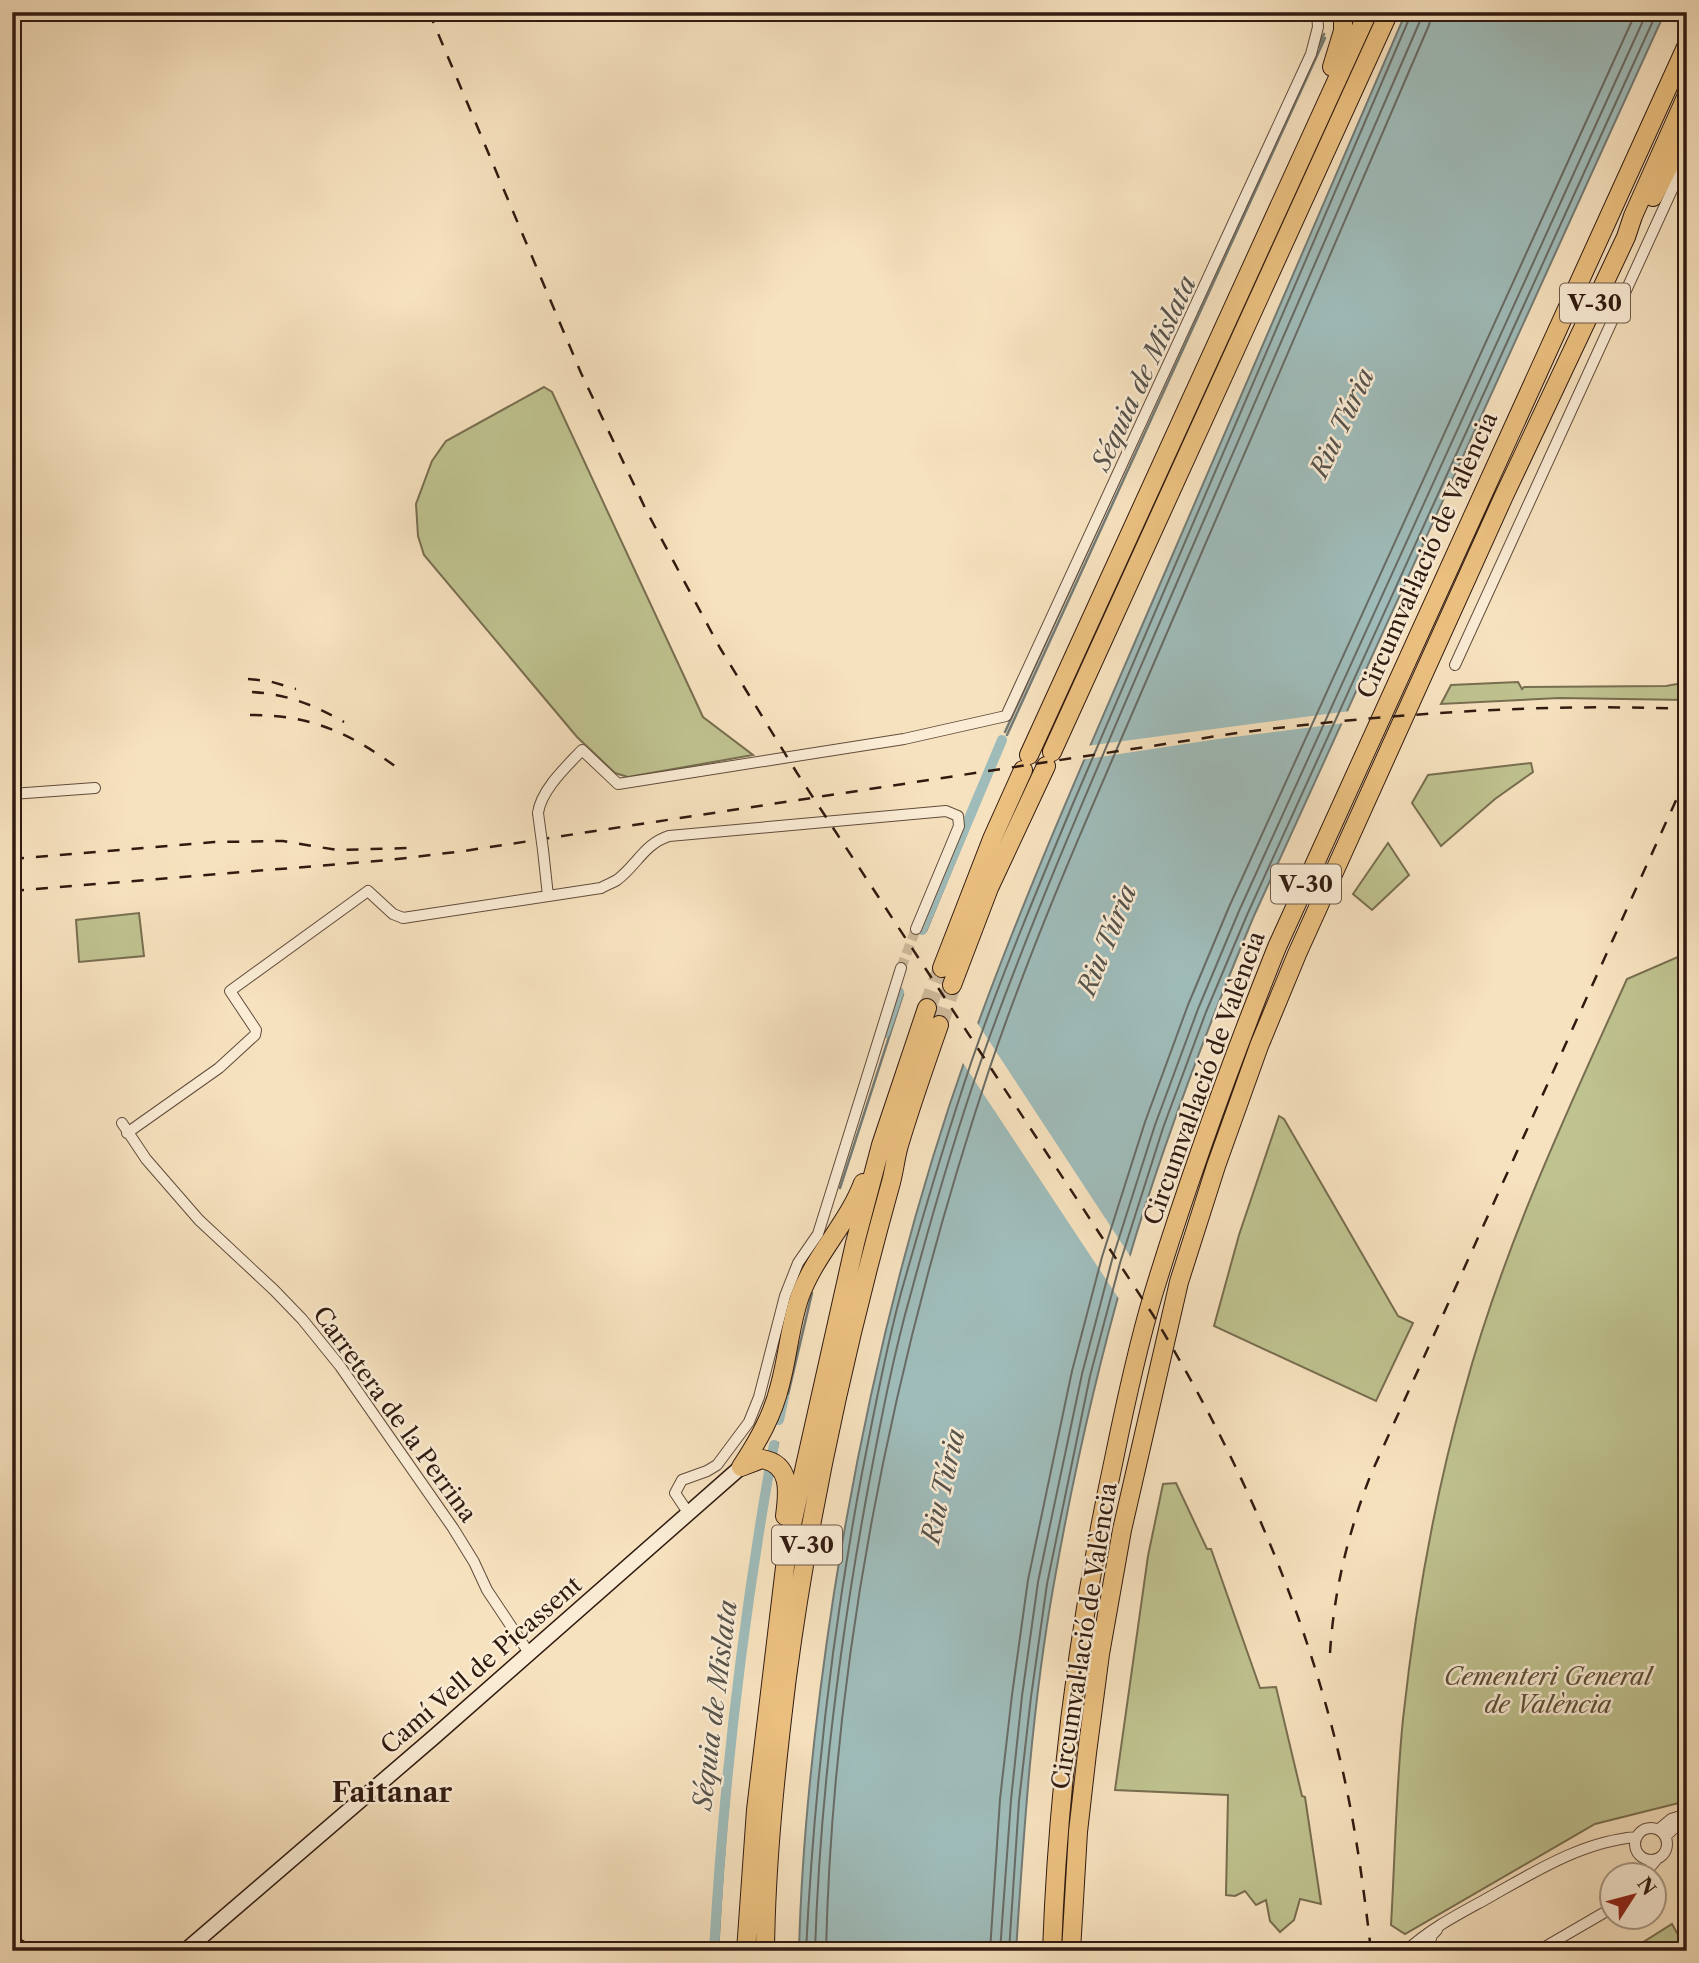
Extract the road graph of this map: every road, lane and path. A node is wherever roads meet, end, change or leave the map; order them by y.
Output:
1 (1317, 12) edge
2 (1343, 12) edge
3 (1368, 12) edge
4 (1389, 12) edge
5 (1687, 45) edge
6 (1687, 95) edge
7 (1325, 107) junction
8 (1687, 131) edge
9 (1687, 157) edge
10 (1626, 237) junction
11 (1455, 665) dead end
12 (95, 789) dead end
13 (12, 794) edge
14 (548, 896) junction
15 (916, 929) tunnel mouth
16 (901, 968) tunnel mouth
17 (942, 968) tunnel mouth
18 (953, 985) tunnel mouth
19 (927, 1008) tunnel mouth
20 (939, 1025) tunnel mouth
21 (122, 1123) dead end
22 (127, 1133) junction
23 (890, 1147) junction
24 (1180, 1282) junction
25 (741, 1467) junction
26 (689, 1514) junction
27 (788, 1542) junction
28 (529, 1653) junction
29 (1065, 1768) junction
30 (1687, 1816) edge
31 (1662, 1832) junction
32 (1636, 1842) junction
33 (1643, 1858) junction
34 (1657, 1859) junction
35 (1643, 1862) edge
36 (1654, 1862) edge
37 (1598, 1916) edge
38 (1443, 1923) junction
39 (12, 1944) edge
40 (25, 1951) edge
41 (185, 1951) edge
42 (746, 1951) edge
43 (765, 1951) edge
44 (1052, 1951) edge
45 (1071, 1951) edge
46 (1406, 1951) edge
47 (1427, 1951) edge
48 (1538, 1951) edge

1 - 14 street, bridge
2 - 7 highway
3 - 7 highway
4 - 18 highway
5 - 29 highway, Circumval·lació de València / V-30
6 - 10 highway, Circumval·lació de València / V-30
7 - 17 highway
8 - 10 highway
9 - 11 street
10 - 24 highway, Circumval·lació de València / V-30
12 - 13 street
14 - 15 street
14 - 22 street
16 - 26 street
19 - 23 highway, V-30
20 - 23 highway, V-30
21 - 22 street, Carretera de la Perrina
22 - 28 street, Carretera de la Perrina
23 - 25 highway
23 - 27 highway, V-30
23 - 43 highway, V-30
24 - 29 highway
24 - 45 highway, Circumval·lació de València / V-30
25 - 26 street, Camí Vell de Picassent
25 - 27 highway
26 - 28 street, Camí Vell de Picassent
27 - 42 highway, V-30
28 - 41 street, Camí Vell de Picassent
29 - 44 highway, Circumval·lació de València / V-30
30 - 31 street
31 - 32 street
31 - 34 street
32 - 33 street
32 - 38 street
33 - 34 street
33 - 35 street
34 - 36 street
37 - 48 street
38 - 46 street
38 - 47 street
39 - 40 street

